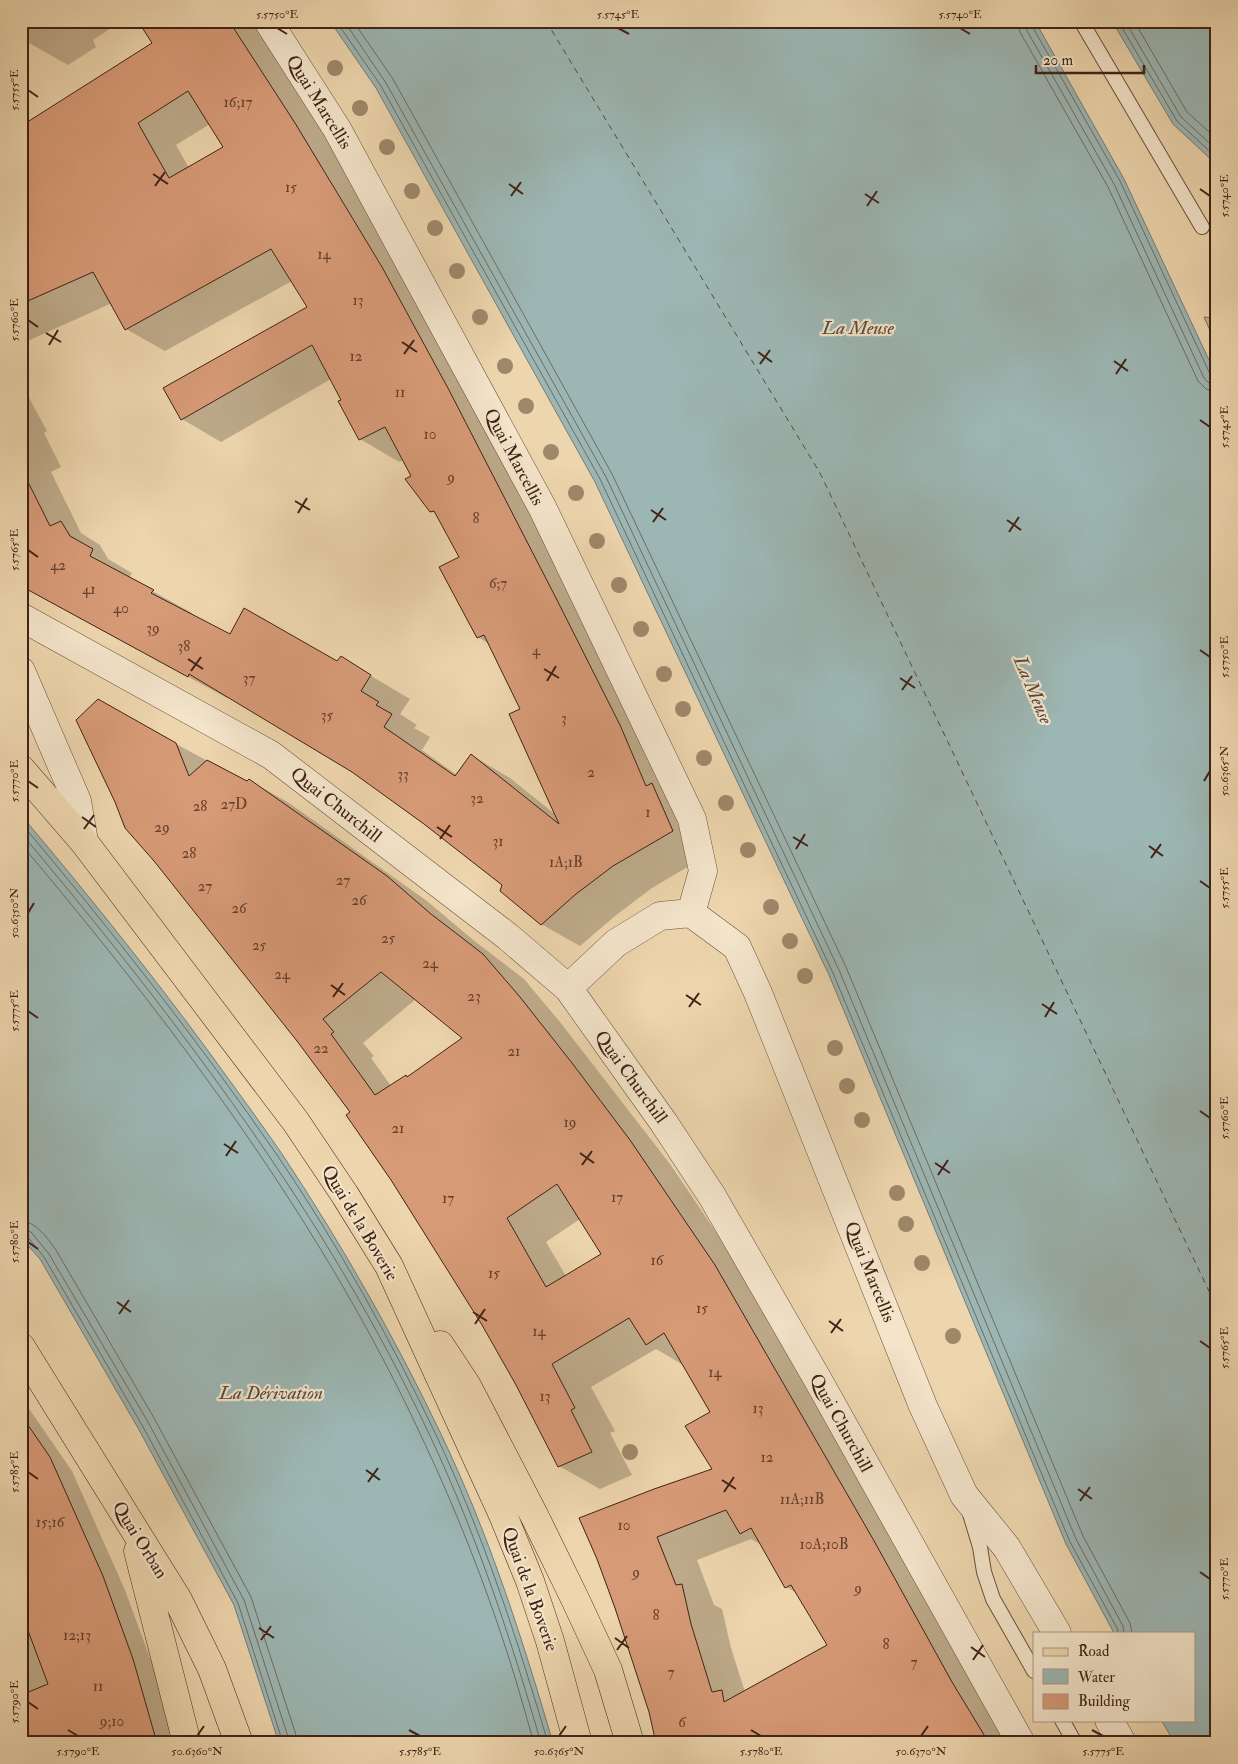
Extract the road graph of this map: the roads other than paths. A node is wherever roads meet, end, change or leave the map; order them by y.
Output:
1 (268, 21) edge
2 (1081, 21) edge
3 (1202, 227) dead end
4 (21, 617) edge
5 (21, 672) edge
6 (21, 770) edge
7 (84, 842) junction
8 (691, 913) junction
9 (568, 988) junction
10 (389, 1266) junction
11 (21, 1347) edge
12 (964, 1495) junction
13 (132, 1528) junction
14 (1056, 1632) edge
15 (1033, 1669) edge
16 (1063, 1722) edge
17 (1109, 1722) edge
18 (187, 1743) edge
19 (239, 1743) edge
20 (578, 1743) edge
21 (630, 1743) edge
22 (1020, 1743) edge
23 (1075, 1743) edge
24 (1122, 1743) edge

1 - 8 street, Quai Marcellis
2 - 3 lane
4 - 9 street, Quai Churchill
5 - 7 street
6 - 7 main road, Quai de la Boverie
7 - 10 main road, Quai de la Boverie
8 - 9 street
8 - 12 street, Quai Marcellis
9 - 22 street, Quai Churchill
10 - 20 main road, Quai de la Boverie
10 - 21 main road
11 - 13 main road, Quai Orban
12 - 14 street, Quai Marcellis
12 - 15 lane
13 - 18 main road
13 - 19 main road, Quai Orban
16 - 23 lane
17 - 24 street

